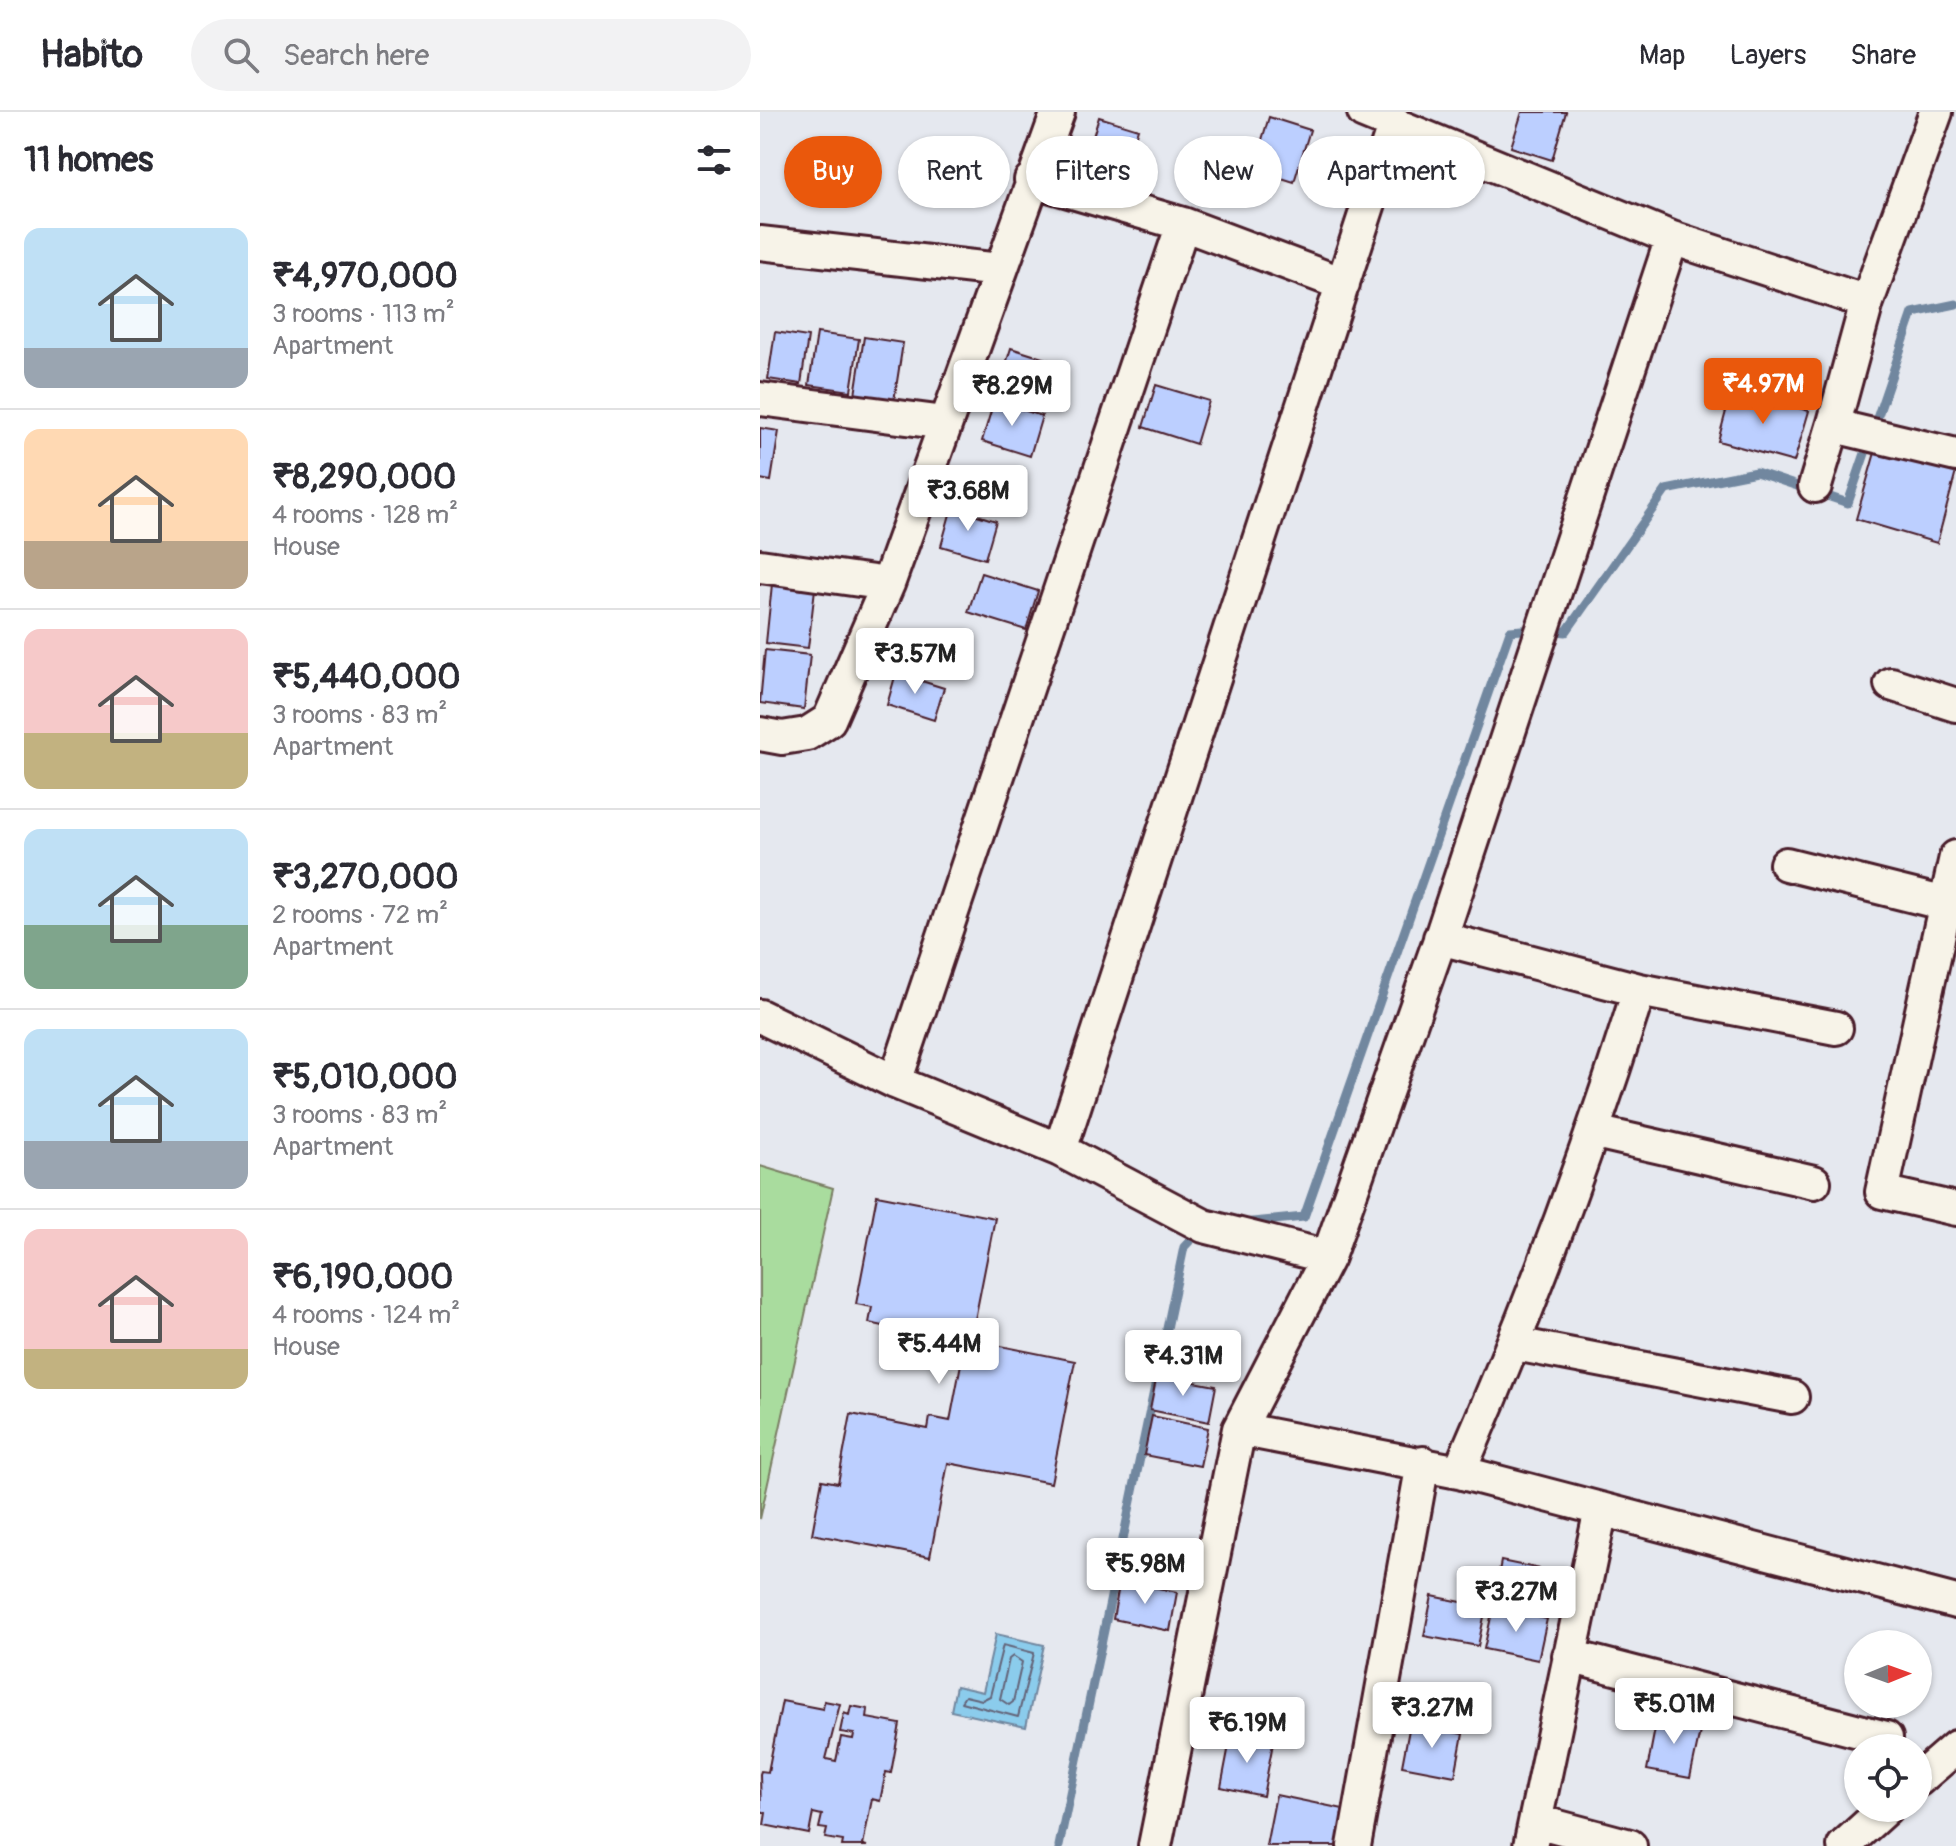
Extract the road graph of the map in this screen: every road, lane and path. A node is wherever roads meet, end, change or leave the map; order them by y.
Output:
1 (1058, 112) edge
2 (1364, 112) edge
3 (1936, 112) edge
4 (1395, 123) junction
5 (1048, 136) edge
6 (1026, 195) edge
7 (1128, 208) edge
8 (1183, 224) junction
9 (1672, 238) junction
10 (760, 243) edge
11 (1000, 270) junction
12 (1343, 284) junction
13 (1867, 302) junction
14 (760, 399) edge
15 (945, 423) junction
16 (1842, 427) junction
17 (1956, 455) edge
18 (1815, 486) dead end
19 (760, 566) edge
20 (888, 584) junction
21 (1891, 684) dead end
22 (1956, 705) edge
23 (760, 734) edge
24 (1956, 857) edge
25 (1786, 864) dead end
26 (1946, 904) junction
27 (1440, 938) junction
28 (1639, 990) junction
29 (760, 1016) edge
30 (1836, 1028) dead end
31 (895, 1082) junction
32 (1595, 1132) junction
33 (1060, 1150) junction
34 (1814, 1182) dead end
35 (1956, 1209) edge
36 (1328, 1257) junction
37 (1515, 1344) junction
38 (1792, 1397) dead end
39 (1239, 1429) junction
40 (1423, 1463) junction
41 (1459, 1472) junction
42 (1601, 1509) junction
43 (1956, 1602) edge
44 (1569, 1656) junction
45 (1871, 1734) edge
46 (1956, 1747) edge
47 (1932, 1768) edge
48 (1871, 1822) edge
49 (1533, 1833) edge
50 (1155, 1846) edge
51 (1354, 1846) edge
52 (1630, 1846) edge
53 (1844, 1846) edge

1 - 5 street
2 - 4 street
3 - 13 street
4 - 9 street
4 - 12 street
6 - 11 street
7 - 8 street
8 - 12 street
8 - 31 street
9 - 13 street
9 - 27 street
10 - 11 street
11 - 15 street
12 - 33 street
13 - 16 street
14 - 15 street
15 - 20 street
16 - 17 street
16 - 18 street
19 - 20 street
20 - 23 street
21 - 22 street
24 - 26 street
25 - 26 street
26 - 35 street
27 - 28 street
27 - 36 street
28 - 30 street
28 - 32 street
29 - 31 street
31 - 33 street
32 - 34 street
32 - 37 street
33 - 36 street
36 - 39 street
37 - 38 street
37 - 41 street
39 - 40 street
39 - 50 street
40 - 41 street
40 - 51 street
41 - 42 street
42 - 43 street
42 - 44 street
44 - 45 street
44 - 49 street
46 - 47 street
48 - 53 street
49 - 52 street

